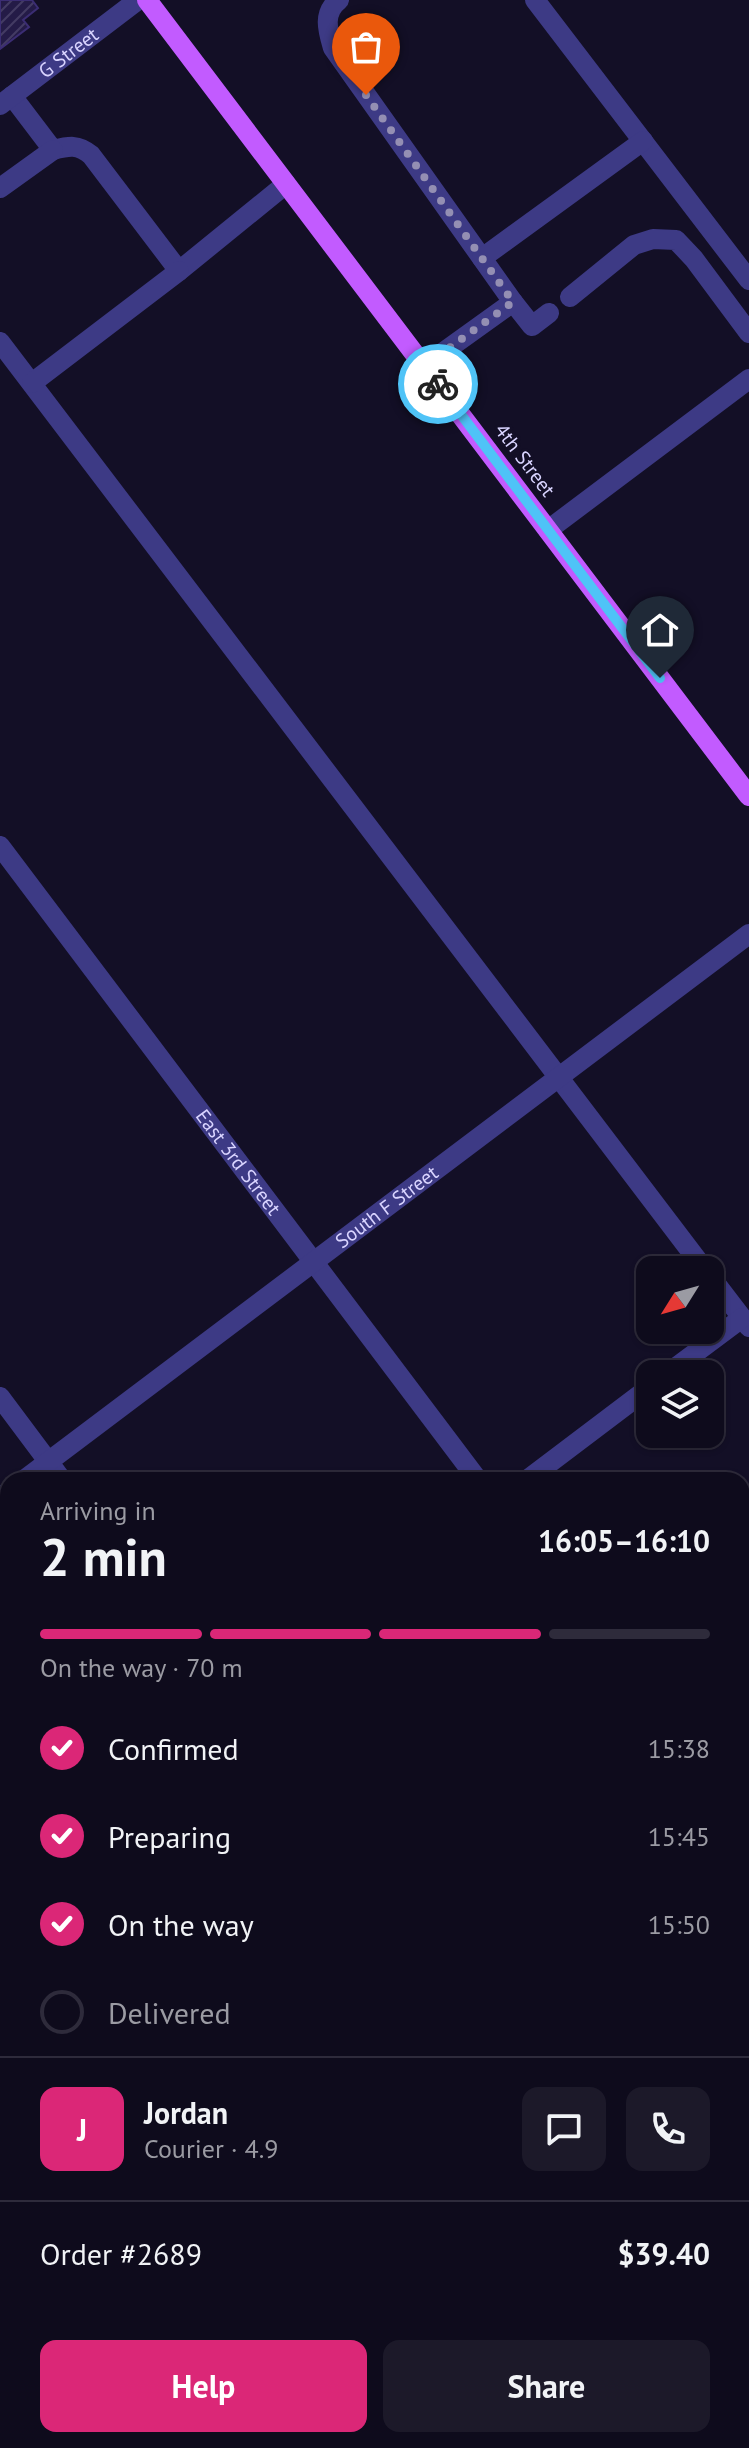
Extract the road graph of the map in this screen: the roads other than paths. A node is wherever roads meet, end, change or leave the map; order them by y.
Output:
1 (138, 0) edge
2 (147, 0) edge
3 (339, 0) edge
4 (535, 0) edge
5 (6, 100) edge
6 (643, 141) junction
7 (53, 150) junction
8 (286, 184) junction
9 (0, 188) edge
10 (482, 258) junction
11 (179, 271) junction
12 (749, 280) edge
13 (570, 297) dead end
14 (513, 302) junction
15 (549, 313) dead end
16 (749, 333) edge
17 (0, 342) edge
18 (424, 366) junction
19 (749, 379) edge
20 (32, 383) junction
21 (548, 530) junction
22 (749, 796) edge
23 (0, 846) edge
24 (7, 871) edge
25 (749, 934) edge
26 (559, 1077) junction
27 (694, 1256) edge
28 (313, 1262) junction
29 (724, 1294) edge
30 (745, 1322) edge
31 (688, 1360) edge
32 (0, 1397) edge
33 (636, 1398) edge
34 (48, 1461) junction
35 (34, 1472) edge
36 (56, 1472) edge
37 (472, 1472) edge
38 (538, 1472) edge

1 - 5 street, G Street
2 - 8 main road, 4th Street
3 - 10 street
4 - 6 street
5 - 7 street
6 - 10 street
6 - 12 street
7 - 9 street
7 - 11 street
8 - 11 street
8 - 18 main road, 4th Street
10 - 14 street
11 - 20 street
13 - 16 street
14 - 15 street
14 - 18 street
17 - 20 street
18 - 21 main road, 4th Street
19 - 21 street
20 - 26 street
21 - 22 main road, 4th Street
23 - 24 street, East 3rd Street
24 - 28 street, East 3rd Street
25 - 26 street, South F Street
26 - 27 street
26 - 28 street, South F Street
28 - 34 street, South F Street
28 - 37 street, East 3rd Street
29 - 30 street
30 - 31 street
32 - 34 street
33 - 38 street
34 - 35 street, South F Street
34 - 36 street

